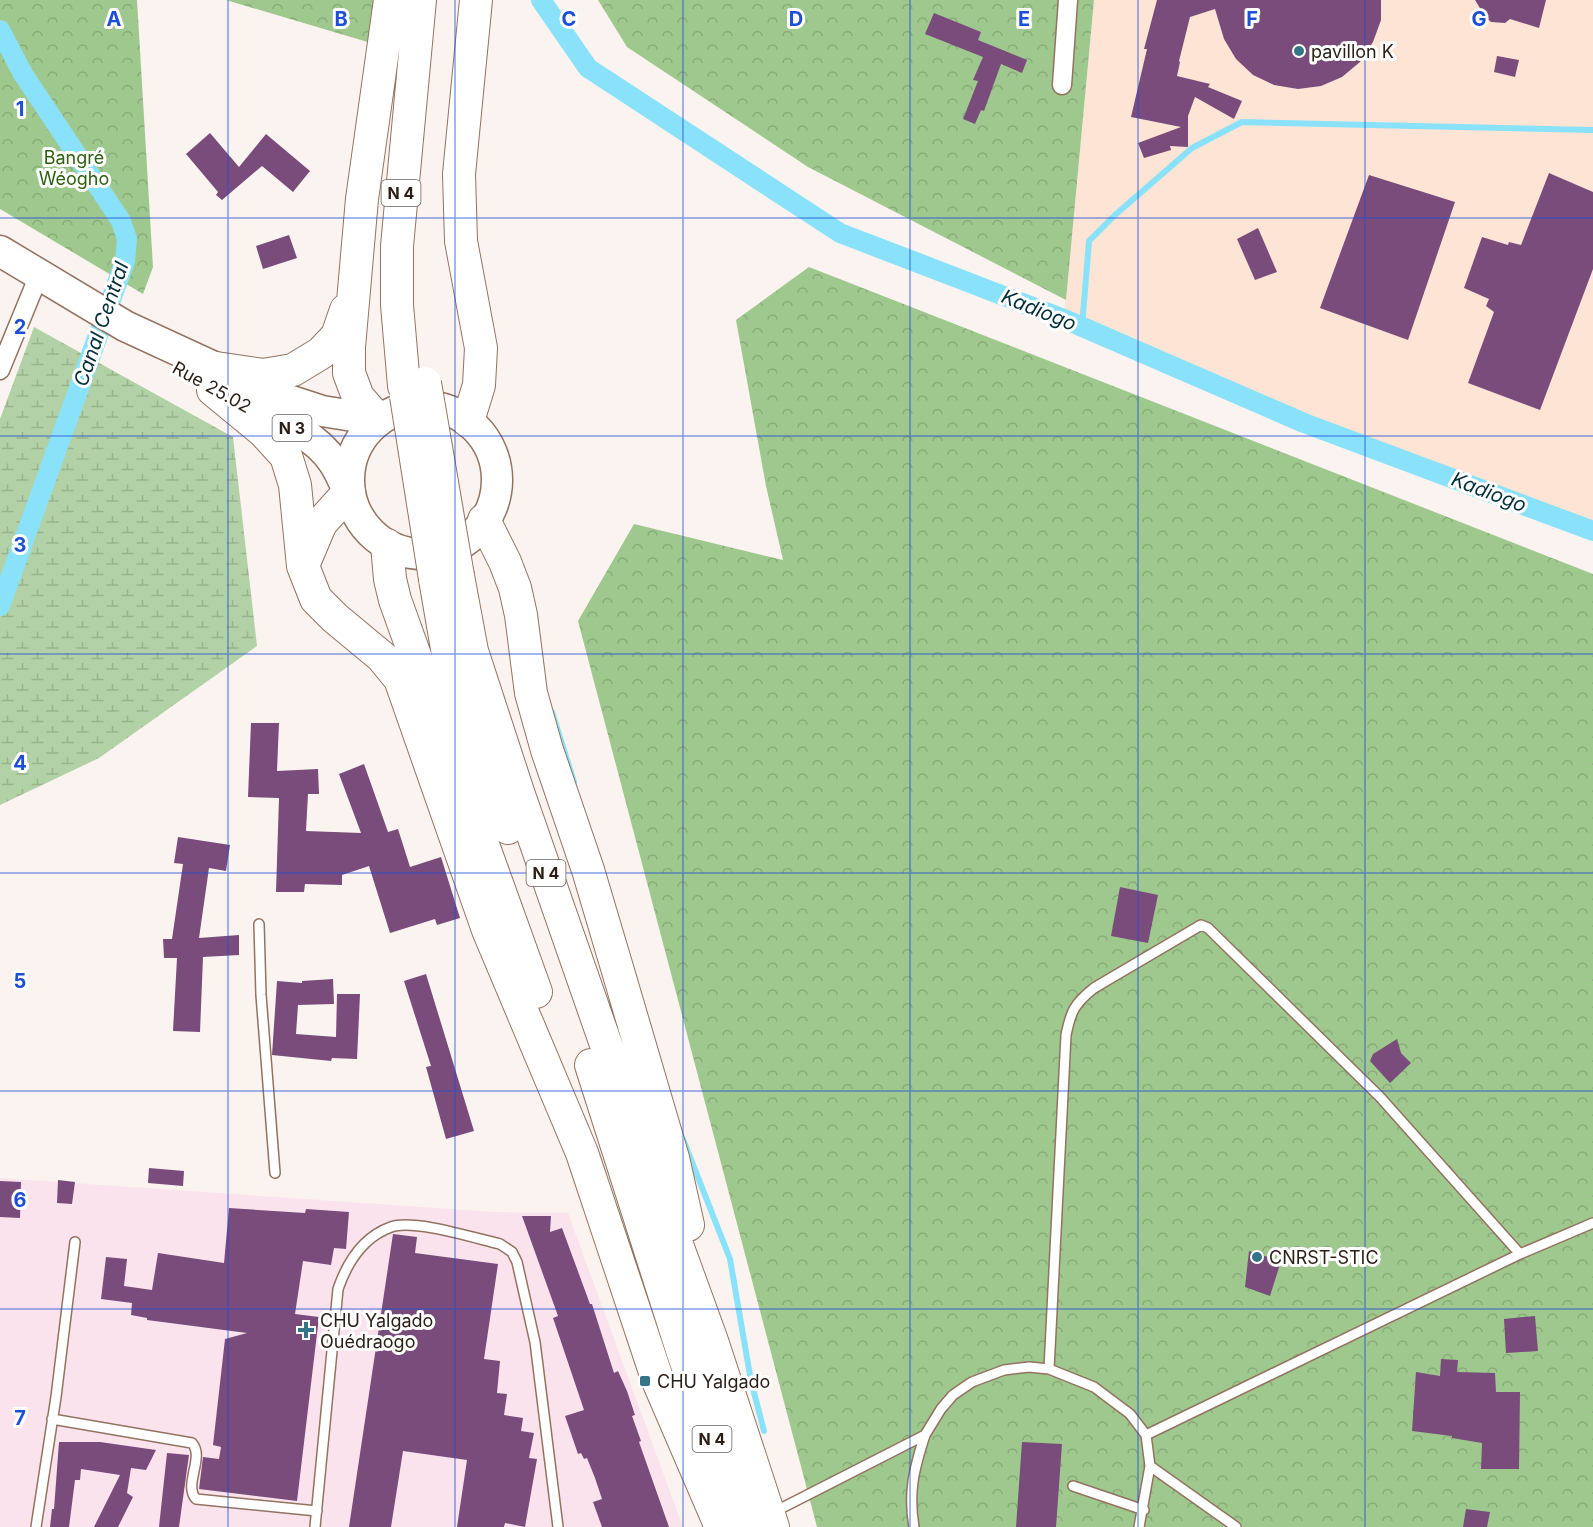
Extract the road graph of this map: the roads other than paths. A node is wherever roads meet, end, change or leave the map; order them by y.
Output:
1 (390, 0) edge
2 (420, 0) edge
3 (441, 0) edge
4 (476, 0) edge
5 (1068, 0) edge
6 (1062, 84) dead end
7 (0, 251) edge
8 (356, 268) junction
9 (39, 274) junction
10 (0, 370) edge
11 (214, 379) junction
12 (415, 385) junction
13 (378, 420) junction
14 (468, 421) junction
15 (349, 492) junction
16 (484, 520) junction
17 (387, 545) junction
18 (303, 566) junction
19 (446, 578) junction
20 (259, 924) dead end
21 (275, 1173) dead end
22 (1593, 1223) edge
23 (75, 1242) dead end
24 (1520, 1254) junction
25 (712, 1341) junction
26 (682, 1350) junction
27 (1049, 1370) junction
28 (52, 1419) junction
29 (925, 1435) junction
30 (1146, 1435) junction
31 (1150, 1466) junction
32 (1073, 1486) dead end
33 (1144, 1510) junction
34 (317, 1511) junction
35 (762, 1523) edge
36 (36, 1527) edge
37 (315, 1527) edge
38 (558, 1527) edge
39 (722, 1527) edge
40 (914, 1527) edge
41 (1139, 1527) edge
42 (1236, 1527) edge

1 - 8 highway
2 - 12 highway, N 4
3 - 12 highway, N 4
4 - 14 highway
5 - 6 street
7 - 9 main road, Rue 25.02 / N 3
8 - 11 highway
8 - 13 highway
9 - 10 street
9 - 11 main road, Rue 25.02 / N 3
11 - 13 main road, Rue 25.02 / N 3
11 - 15 main road, Rue 25.02 / N 3
11 - 18 highway
12 - 19 highway, N 4, bridge
13 - 14 main road, N 3
13 - 15 main road, N 3
14 - 16 main road, N 3
15 - 17 main road, N 3
15 - 18 highway
16 - 17 main road, N 3
16 - 25 highway
17 - 26 highway
18 - 39 highway
19 - 25 highway, N 4
19 - 26 highway, N 4
20 - 21 lane
22 - 24 lane
23 - 28 lane
24 - 27 lane
24 - 30 lane
25 - 35 highway, N 4
26 - 35 highway, N 4
27 - 29 lane
27 - 30 lane
28 - 34 lane
28 - 36 lane
29 - 35 lane
29 - 40 lane
30 - 31 lane
31 - 33 lane
31 - 42 lane
32 - 33 lane
33 - 41 lane
34 - 37 lane
34 - 38 lane

